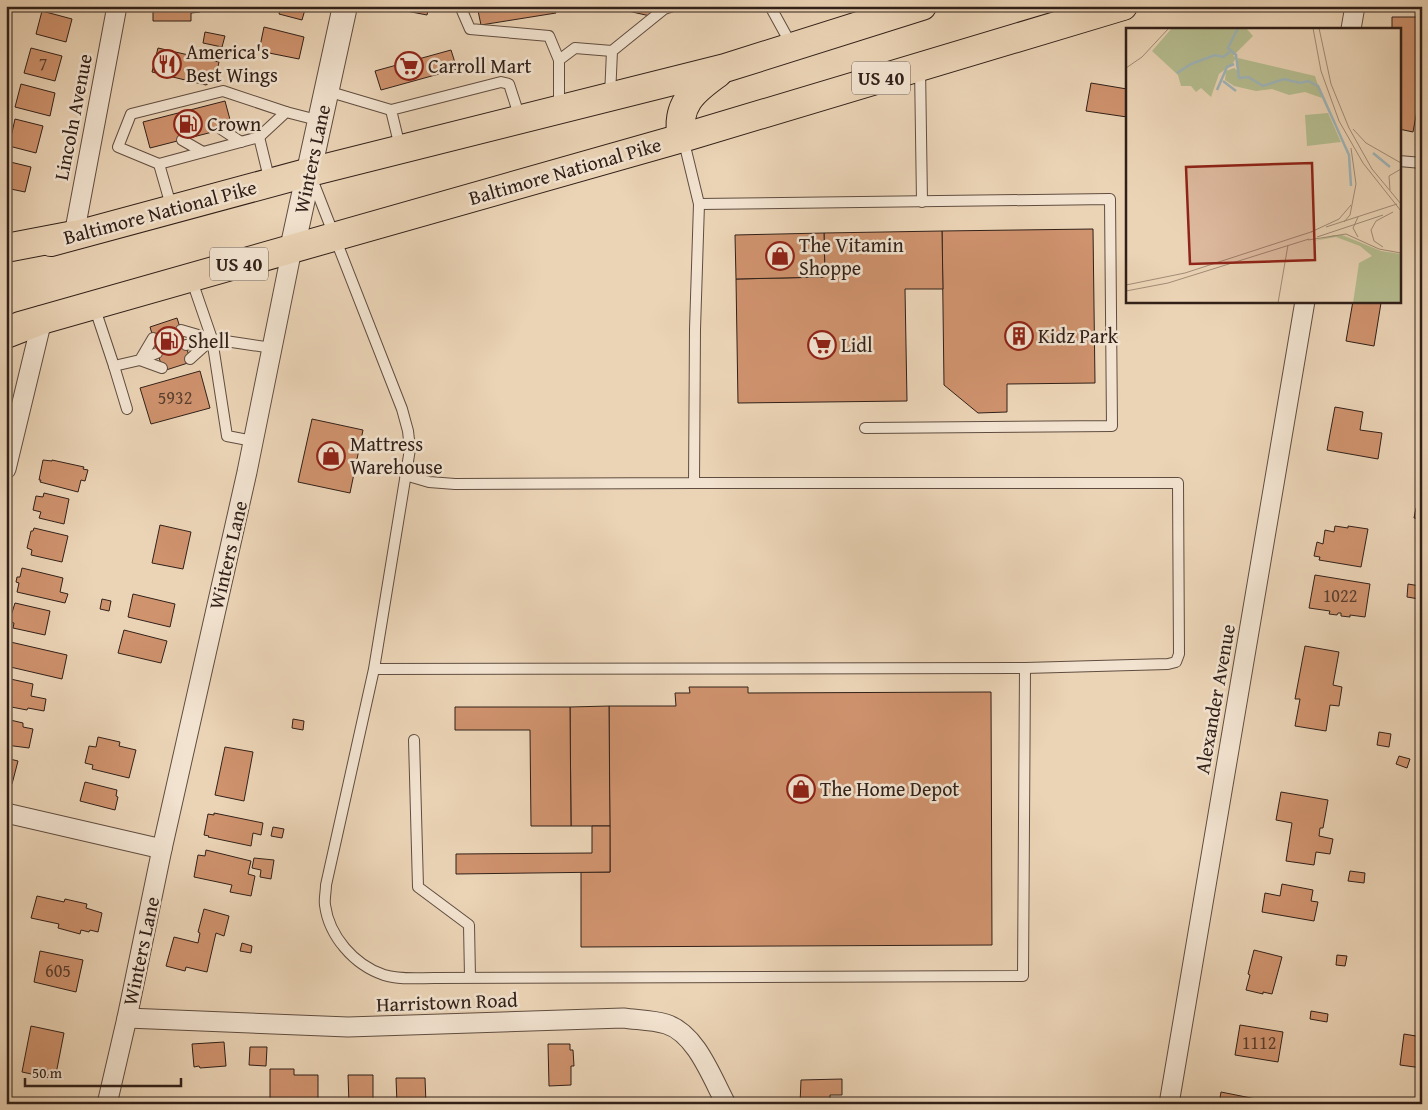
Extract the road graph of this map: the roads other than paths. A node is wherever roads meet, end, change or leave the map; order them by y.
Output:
1 (117, 6) edge
2 (345, 6) edge
3 (460, 6) edge
4 (674, 6) edge
5 (770, 6) edge
6 (1123, 6) edge
7 (1355, 6) edge
8 (911, 8) edge
9 (1351, 28) edge
10 (792, 47) junction
11 (612, 50) junction
12 (559, 60) junction
13 (920, 66) junction
14 (725, 68) junction
15 (327, 91) junction
16 (610, 97) junction
17 (175, 103) junction
18 (188, 110) dead end
19 (391, 110) junction
20 (558, 110) junction
21 (286, 112) junction
22 (136, 113) junction
23 (521, 119) junction
24 (149, 120) dead end
25 (321, 121) junction
26 (221, 129) dead end
27 (259, 137) junction
28 (682, 138) junction
29 (182, 140) dead end
30 (241, 142) junction
31 (401, 149) junction
32 (203, 152) junction
33 (1400, 161) edge
34 (159, 164) junction
35 (1422, 164) edge
36 (310, 172) junction
37 (270, 183) junction
38 (922, 202) junction
39 (699, 204) junction
40 (172, 209) junction
41 (74, 235) junction
42 (334, 237) junction
43 (6, 248) edge
44 (292, 249) junction
45 (6, 254) edge
46 (191, 278) junction
47 (1305, 302) edge
48 (94, 305) junction
49 (42, 320) junction
50 (6, 330) edge
51 (181, 330) dead end
52 (6, 334) edge
53 (153, 338) dead end
54 (212, 339) junction
55 (186, 345) dead end
56 (272, 348) junction
57 (158, 353) dead end
58 (190, 359) dead end
59 (140, 360) junction
60 (114, 366) junction
61 (162, 368) dead end
62 (127, 409) dead end
63 (865, 428) dead end
64 (253, 441) junction
65 (6, 470) edge
66 (405, 475) junction
67 (694, 483) junction
68 (1025, 668) junction
69 (374, 669) junction
70 (414, 740) dead end
71 (6, 813) edge
72 (162, 849) junction
73 (470, 978) junction
74 (128, 1018) junction
75 (106, 1104) edge
76 (726, 1104) edge
77 (1169, 1104) edge

1 - 41 street, Lincoln Avenue
2 - 15 street, Winters Lane
3 - 12 lane
4 - 11 lane
5 - 10 lane
6 - 13 main road, Baltimore National Pike / US 40
7 - 9 street
8 - 10 main road, Baltimore National Pike
10 - 14 main road, Baltimore National Pike
11 - 12 lane
11 - 16 lane
12 - 20 lane
13 - 28 main road, Baltimore National Pike / US 40
13 - 38 lane
14 - 16 main road, Baltimore National Pike
14 - 28 main road
15 - 19 lane
15 - 25 street, Winters Lane
16 - 20 main road, Baltimore National Pike
17 - 18 lane
17 - 21 lane
17 - 22 lane
19 - 23 lane
19 - 31 lane
20 - 23 main road, Baltimore National Pike
21 - 25 lane
21 - 27 lane
22 - 24 lane
22 - 34 lane
23 - 31 main road, Baltimore National Pike
25 - 36 street, Winters Lane
26 - 30 lane
27 - 30 lane
27 - 37 lane
28 - 39 lane
28 - 42 main road, Baltimore National Pike / US 40
29 - 32 lane
30 - 32 lane
31 - 36 main road, Baltimore National Pike
32 - 34 lane
33 - 35 lane
34 - 40 lane
36 - 37 main road, Baltimore National Pike
36 - 42 lane
36 - 44 street, Winters Lane
37 - 40 main road, Baltimore National Pike
38 - 39 lane
38 - 63 lane
39 - 67 lane
40 - 41 main road, Baltimore National Pike
41 - 43 main road
41 - 45 main road, Baltimore National Pike
42 - 44 main road, Baltimore National Pike / US 40
42 - 66 lane
44 - 46 main road, Baltimore National Pike / US 40
44 - 56 street, Winters Lane
46 - 48 main road, Baltimore National Pike / US 40
46 - 54 lane
47 - 77 street, Alexander Avenue
48 - 49 main road, Baltimore National Pike / US 40
48 - 60 lane
49 - 50 main road, Baltimore National Pike / US 40
49 - 52 main road
49 - 65 street
51 - 54 lane
53 - 59 lane
54 - 55 lane
54 - 56 lane
54 - 58 lane
54 - 64 lane
56 - 64 street, Winters Lane
57 - 59 lane
59 - 60 lane
59 - 61 lane
60 - 62 lane
64 - 72 street, Winters Lane
66 - 67 lane
66 - 69 lane
67 - 68 lane
68 - 69 lane
68 - 73 lane
69 - 73 lane
70 - 73 lane
71 - 72 street
72 - 74 street, Winters Lane
74 - 75 street, Winters Lane
74 - 76 street, Harristown Road

